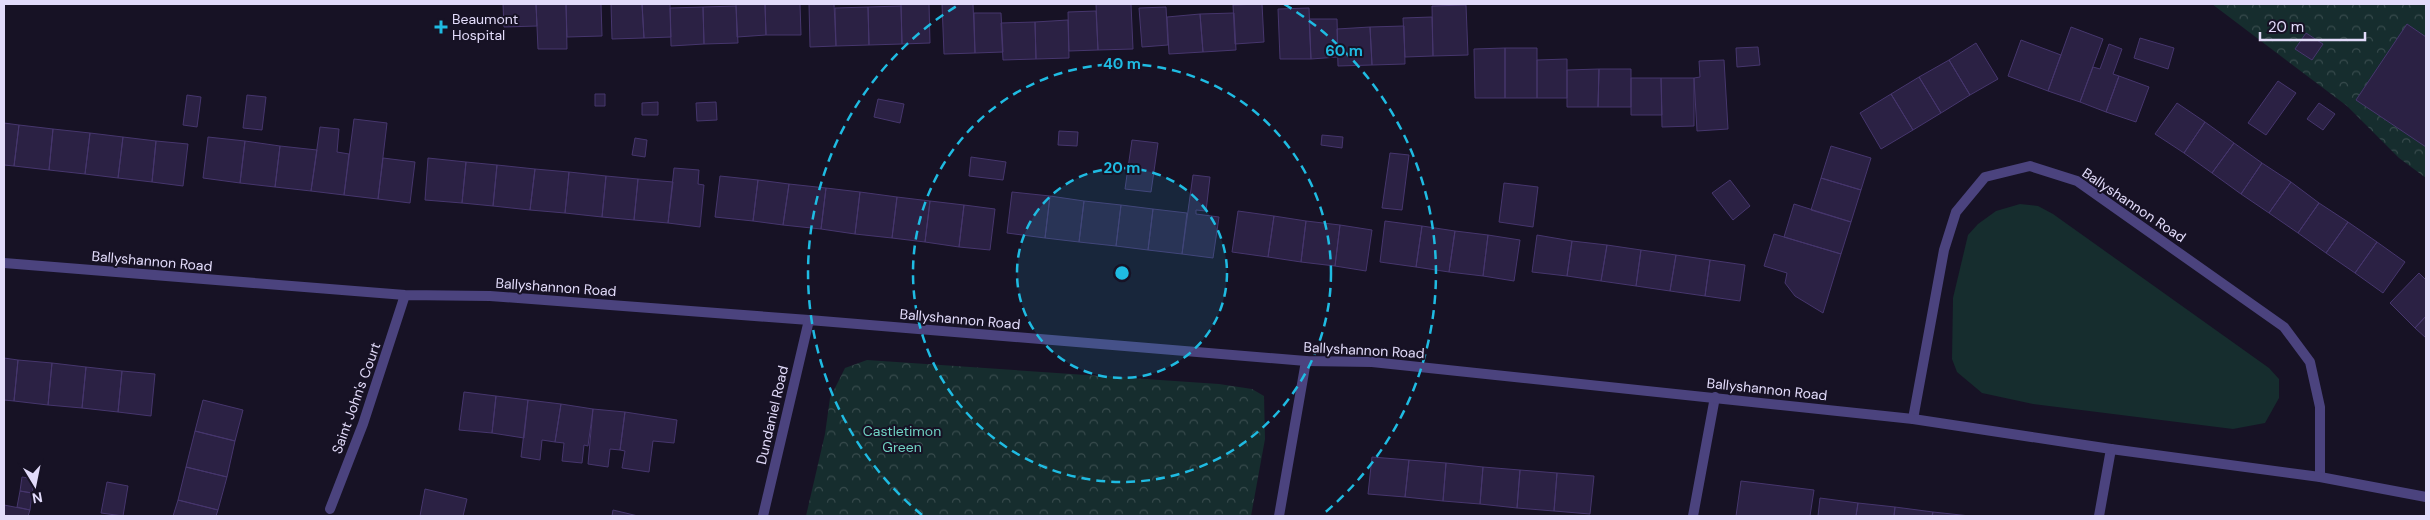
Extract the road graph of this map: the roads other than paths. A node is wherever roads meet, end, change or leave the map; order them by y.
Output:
1 (4, 263) edge
2 (404, 295) junction
3 (809, 320) junction
4 (1306, 361) junction
5 (1714, 397) junction
6 (1913, 418) junction
7 (2111, 449) junction
8 (2320, 477) junction
9 (2426, 497) edge
10 (330, 509) dead end
11 (763, 516) edge
12 (1279, 516) edge
13 (1693, 516) edge
14 (2099, 516) edge

1 - 2 street, Ballyshannon Road
2 - 3 street, Ballyshannon Road
2 - 10 street, Saint John's Court
3 - 4 street, Ballyshannon Road
3 - 11 street, Dundaniel Road
4 - 5 street, Ballyshannon Road
4 - 12 street
5 - 6 street, Ballyshannon Road
5 - 13 street
6 - 7 street, Ballyshannon Road
6 - 8 street, Ballyshannon Road
7 - 8 street, Ballyshannon Road
7 - 14 street
8 - 9 street, Ballyshannon Road

